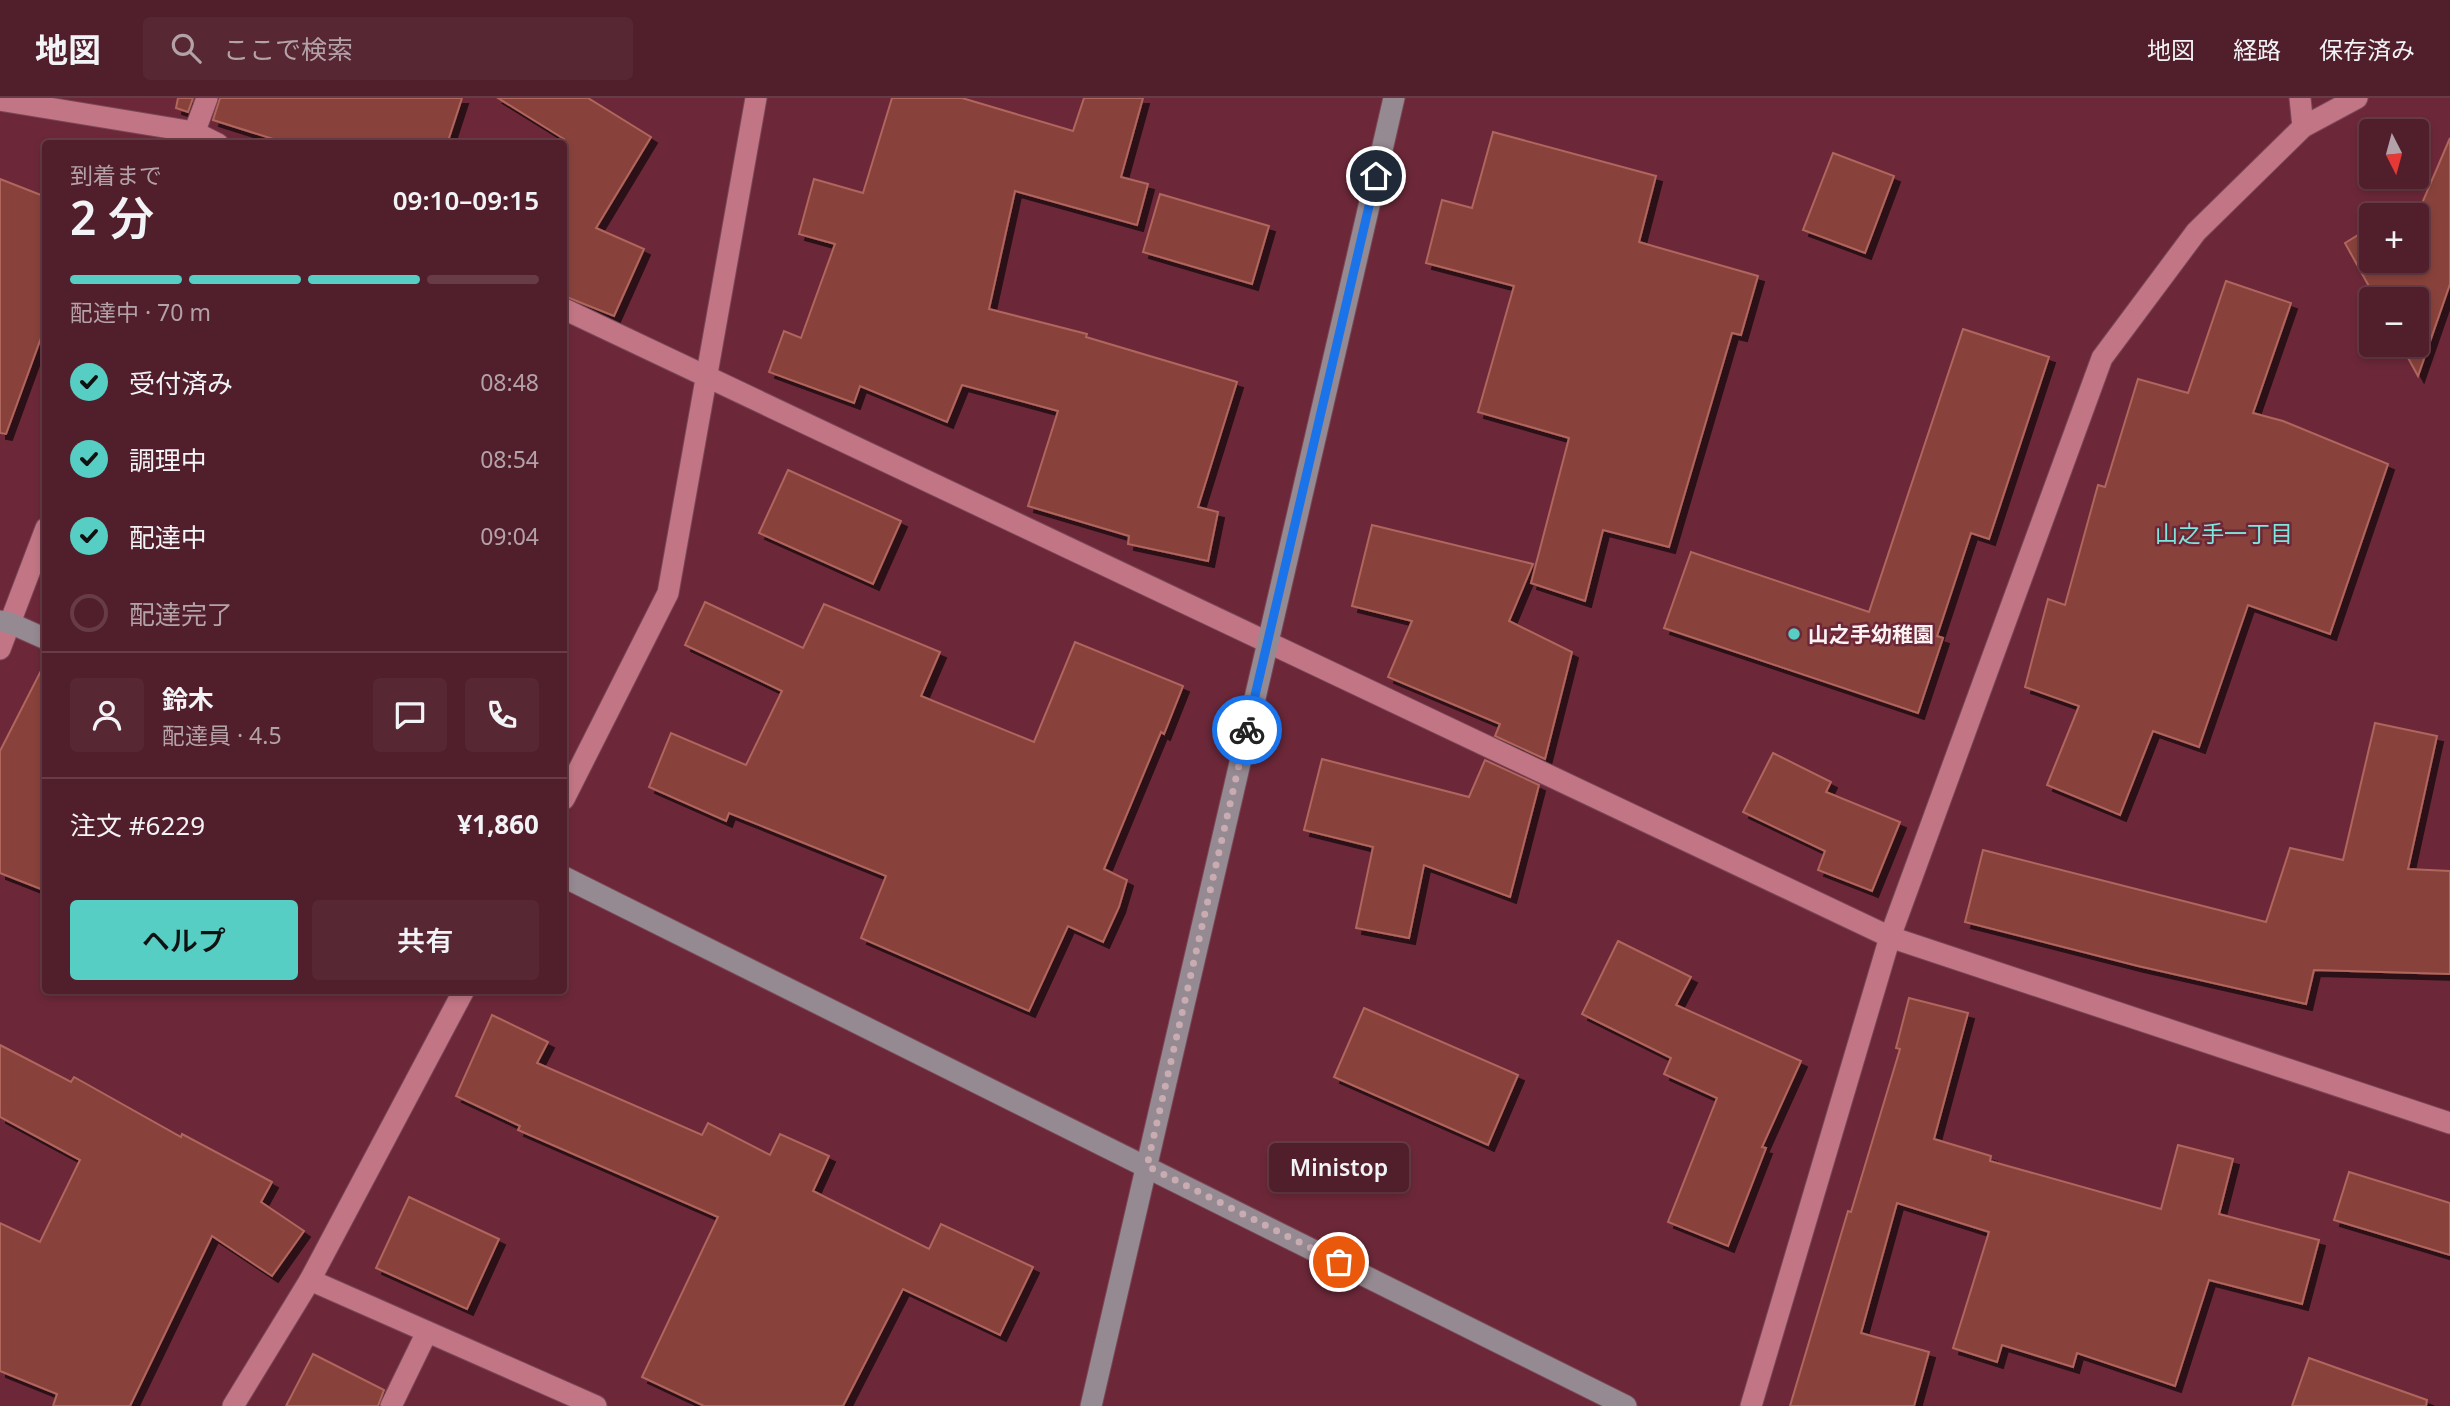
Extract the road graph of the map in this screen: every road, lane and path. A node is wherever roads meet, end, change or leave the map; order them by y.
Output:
1 (207, 98) edge
2 (756, 98) edge
3 (1395, 98) edge
4 (2300, 98) edge
5 (2357, 98) edge
6 (0, 100) edge
7 (2304, 127) junction
8 (192, 138) edge
9 (567, 310) edge
10 (707, 379) junction
11 (42, 537) edge
12 (5, 622) edge
13 (42, 637) edge
14 (1267, 644) junction
15 (0, 649) edge
16 (567, 793) edge
17 (567, 878) edge
18 (1889, 937) junction
19 (462, 994) edge
20 (2450, 1124) edge
21 (1147, 1166) junction
22 (310, 1280) junction
23 (428, 1332) junction
24 (233, 1406) edge
25 (391, 1406) edge
26 (596, 1406) edge
27 (1091, 1406) edge
28 (1626, 1406) edge
29 (1751, 1406) edge

1 - 8 street
2 - 10 street
3 - 14 street
4 - 7 street
5 - 7 street
6 - 8 street
7 - 18 street
9 - 10 street
10 - 14 street
10 - 16 street
11 - 12 street
12 - 13 street
12 - 15 street
14 - 18 street
14 - 21 street
17 - 21 street
18 - 20 street
18 - 29 street
19 - 22 street
21 - 27 street
21 - 28 street
22 - 23 street
22 - 24 street
23 - 25 street
23 - 26 street

